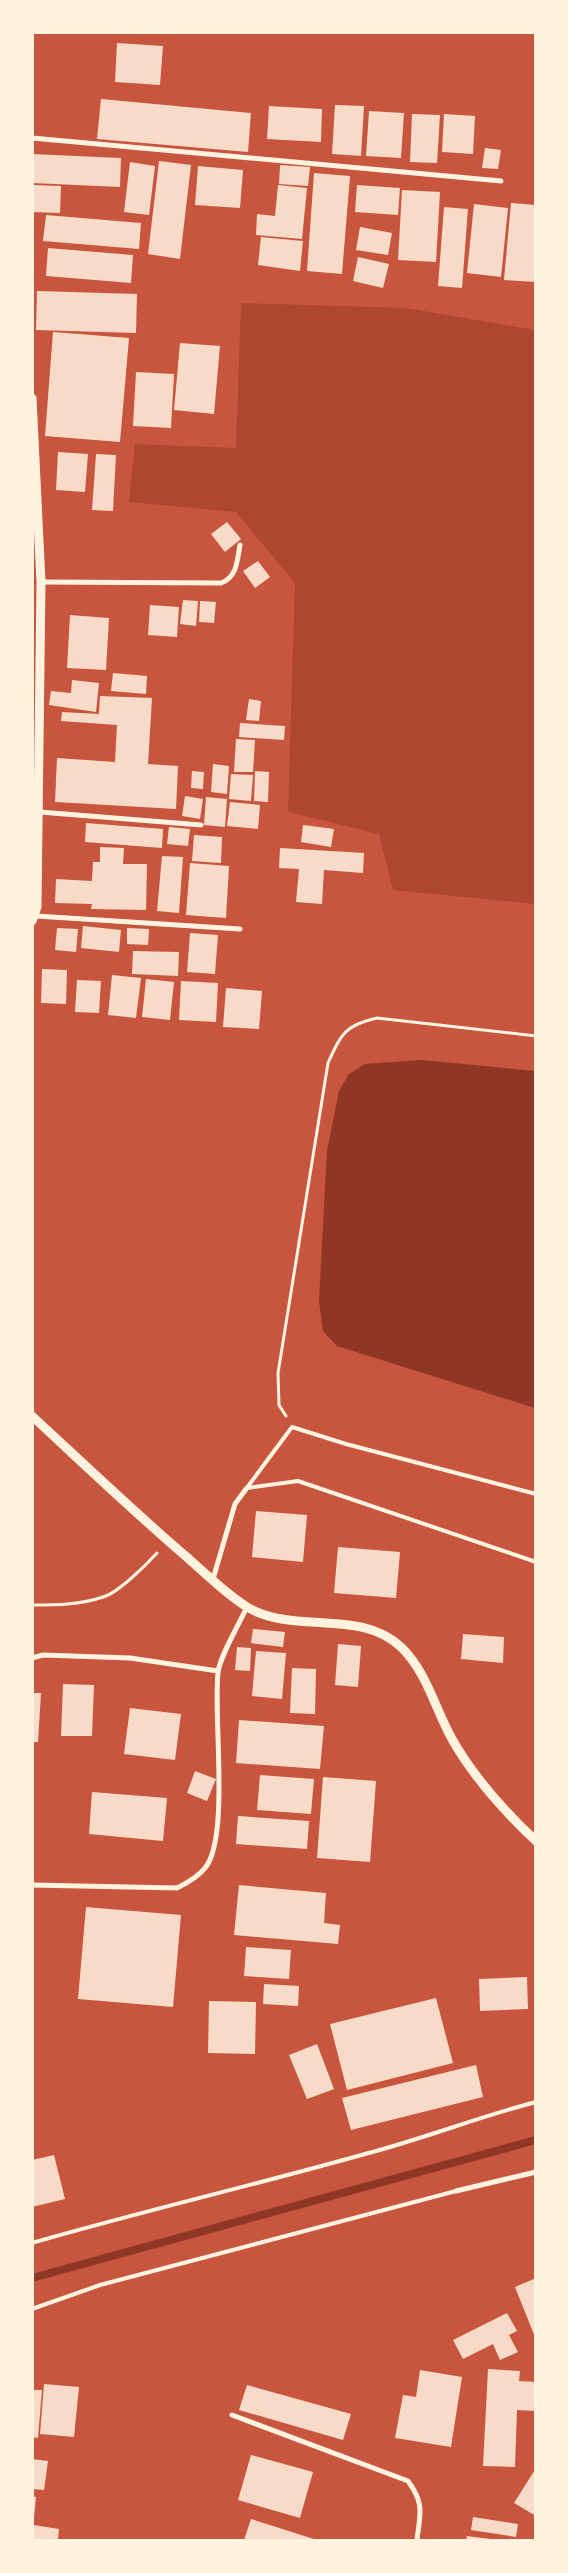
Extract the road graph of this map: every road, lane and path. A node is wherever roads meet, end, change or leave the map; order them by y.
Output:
1 (32, 138) edge
2 (501, 181) dead end
3 (32, 398) edge
4 (36, 531) edge
5 (240, 545) dead end
6 (41, 582) junction
7 (36, 801) edge
8 (40, 812) junction
9 (201, 825) dead end
10 (34, 918) edge
11 (240, 929) dead end
12 (536, 1036) edge
13 (32, 1416) edge
14 (292, 1427) junction
15 (246, 1488) junction
16 (536, 1494) edge
17 (168, 1541) junction
18 (536, 1562) edge
19 (213, 1580) junction
20 (32, 1605) edge
21 (247, 1607) junction
22 (32, 1658) edge
23 (218, 1671) junction
24 (536, 1841) edge
25 (32, 1885) edge
26 (536, 2102) edge
27 (536, 2172) edge
28 (456, 2191) joint
29 (32, 2243) edge
30 (32, 2309) edge
31 (232, 2415) dead end
32 (417, 2540) edge

1 - 2 street
3 - 4 street
4 - 6 street
5 - 6 street
6 - 7 street
7 - 8 street
8 - 9 street
8 - 10 street
10 - 11 street
12 - 14 path
13 - 17 street
14 - 15 lane
14 - 16 lane
15 - 18 lane
15 - 19 street
17 - 19 street
17 - 20 path
19 - 21 street
21 - 23 street
21 - 24 street
22 - 23 street
23 - 25 street
26 - 29 lane
27 - 28 street
28 - 30 lane
31 - 32 street

